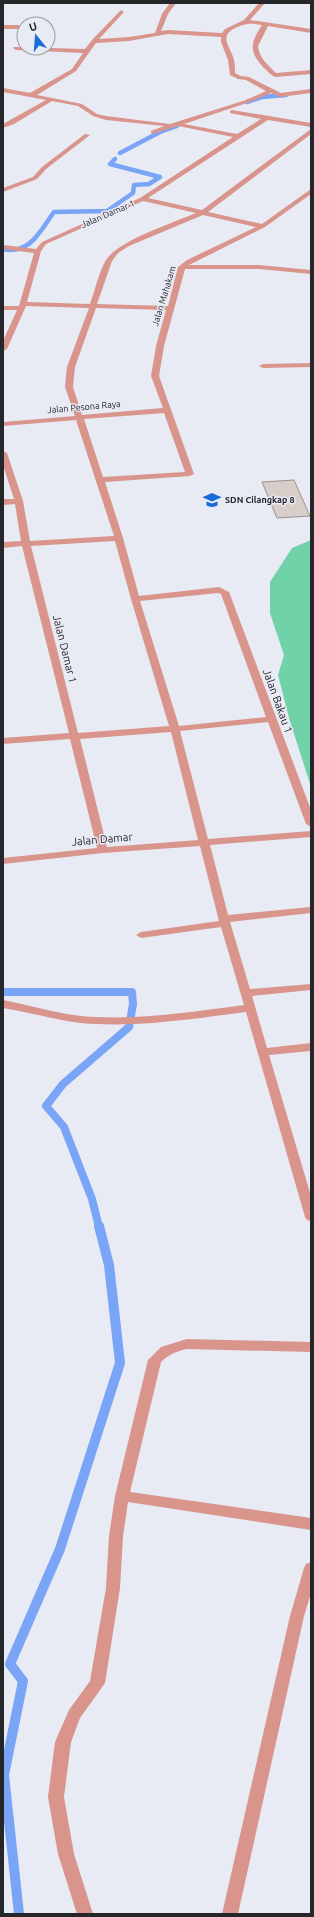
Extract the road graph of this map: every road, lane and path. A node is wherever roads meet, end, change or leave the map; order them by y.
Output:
1 (173, 3) edge
2 (262, 3) edge
3 (121, 12) dead end
4 (246, 22) junction
5 (266, 24) junction
6 (3, 27) edge
7 (16, 27) edge
8 (311, 31) edge
9 (158, 33) junction
10 (224, 35) junction
11 (94, 41) junction
12 (56, 49) edge
13 (88, 50) junction
14 (311, 72) edge
15 (3, 90) edge
16 (270, 91) junction
17 (311, 91) edge
18 (32, 95) junction
19 (52, 99) junction
20 (232, 112) dead end
21 (266, 118) junction
22 (311, 124) edge
23 (172, 125) junction
24 (181, 125) dead end
25 (3, 126) edge
26 (311, 131) edge
27 (153, 132) dead end
28 (87, 135) dead end
29 (238, 136) junction
30 (3, 190) edge
31 (311, 190) edge
32 (142, 199) junction
33 (204, 212) junction
34 (263, 226) junction
35 (3, 247) edge
36 (38, 250) junction
37 (182, 267) junction
38 (311, 272) edge
39 (22, 306) junction
40 (94, 306) junction
41 (3, 308) edge
42 (171, 308) junction
43 (3, 349) edge
44 (311, 365) edge
45 (263, 366) dead end
46 (167, 410) junction
47 (80, 418) junction
48 (3, 424) edge
49 (3, 453) edge
50 (5, 466) edge
51 (99, 480) junction
52 (19, 501) junction
53 (3, 502) edge
54 (119, 538) junction
55 (26, 544) junction
56 (3, 545) edge
57 (135, 600) junction
58 (272, 719) junction
59 (175, 729) junction
60 (74, 735) junction
61 (3, 741) edge
62 (311, 824) edge
63 (311, 834) edge
64 (204, 844) junction
65 (103, 850) junction
66 (3, 861) edge
67 (311, 910) edge
68 (224, 921) junction
69 (141, 935) dead end
70 (311, 987) edge
71 (245, 993) junction
72 (3, 1004) edge
73 (250, 1008) junction
74 (311, 1047) edge
75 (262, 1052) junction
76 (311, 1217) edge
77 (311, 1346) edge
78 (122, 1496) junction
79 (311, 1524) edge
80 (311, 1568) edge
81 (85, 1914) edge
82 (230, 1914) edge

1 - 9 street
2 - 4 street
3 - 11 street
4 - 5 street
4 - 10 street
5 - 8 street
5 - 14 street
6 - 7 street
9 - 10 street
9 - 11 street
10 - 16 street
11 - 13 street
12 - 13 street
13 - 18 street
15 - 18 street
16 - 17 street
16 - 23 street
18 - 19 street
19 - 23 street
19 - 25 street
20 - 21 street
21 - 22 street
21 - 29 street, Jalan Damar 1
23 - 27 street
24 - 29 street
26 - 33 street
28 - 30 street
29 - 32 street, Jalan Damar 1
31 - 34 street, Jalan Mahakam
32 - 33 street
32 - 36 street, Jalan Damar 1
33 - 34 street
33 - 40 street
34 - 37 street, Jalan Mahakam
35 - 36 street
36 - 39 street
37 - 38 street
37 - 42 street, Jalan Mahakam
39 - 40 street
39 - 41 street
39 - 43 street
40 - 42 street
40 - 47 street
42 - 46 street, Jalan Mahakam
44 - 45 street
46 - 47 street, Jalan Pesona Raya
46 - 51 street, Jalan Mahakam
47 - 48 street, Jalan Pesona Raya
47 - 51 street
49 - 50 street, Jalan Damar 1
50 - 52 street, Jalan Damar 1
51 - 54 street
52 - 53 street
52 - 55 street, Jalan Damar 1
54 - 55 street
54 - 57 street
55 - 56 street
55 - 60 street, Jalan Damar 1
57 - 58 street, Jalan Bakau 1
57 - 59 street
58 - 59 street
58 - 62 street, Jalan Bakau 1
59 - 60 street
59 - 64 street
60 - 61 street
60 - 65 street, Jalan Damar 1
63 - 64 street, Jalan Damar
64 - 65 street, Jalan Damar
64 - 68 street
65 - 66 street, Jalan Damar
67 - 68 street
68 - 69 street
68 - 71 street
70 - 71 street
71 - 73 street
72 - 73 street
73 - 75 street
74 - 75 street
75 - 76 street
77 - 78 street
78 - 79 street
78 - 81 street
80 - 82 street

